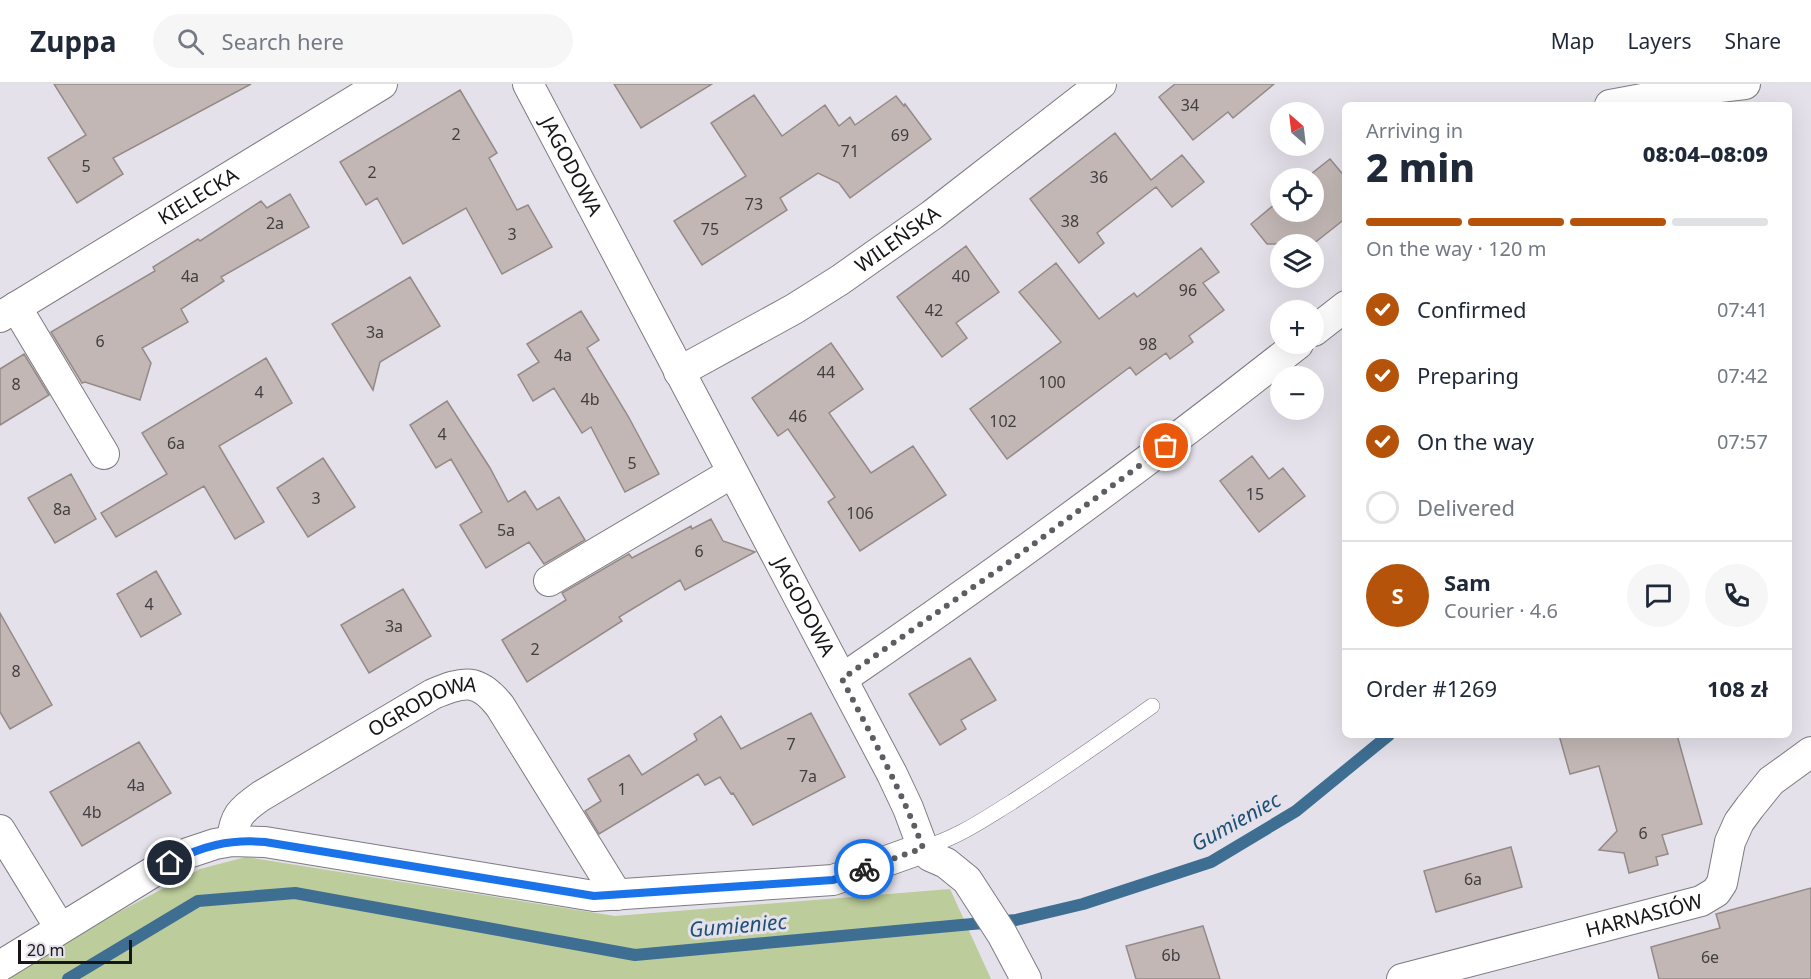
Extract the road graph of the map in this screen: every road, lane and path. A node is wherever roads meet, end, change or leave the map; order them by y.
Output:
1 (382, 84) edge
2 (528, 84) edge
3 (1101, 84) edge
4 (1609, 84) edge
5 (1745, 84) edge
6 (1610, 102) edge
7 (1626, 102) edge
8 (1342, 309) edge
9 (8, 312) edge
10 (1324, 323) edge
11 (1285, 354) edge
12 (679, 372) junction
13 (104, 454) dead end
14 (732, 473) junction
15 (549, 581) dead end
16 (842, 679) junction
17 (1152, 706) dead end
18 (1811, 752) edge
19 (0, 830) edge
20 (232, 841) junction
21 (923, 848) junction
22 (617, 895) junction
23 (60, 928) junction
24 (0, 966) edge
25 (1026, 979) edge
26 (1402, 979) edge

1 - 9 street, KIELECKA
2 - 12 street, JAGODOWA
3 - 12 street, WILEŃSKA
4 - 6 street
5 - 7 street
8 - 10 street
9 - 13 street, KIELECKA
11 - 16 street
12 - 14 street, JAGODOWA
14 - 15 street
14 - 16 street, JAGODOWA
16 - 21 street, JAGODOWA
17 - 21 lane
18 - 26 street, HARNASIÓW
19 - 23 street
20 - 22 street
20 - 22 street, OGRODOWA
20 - 23 street
21 - 22 street
21 - 25 street
23 - 24 street

